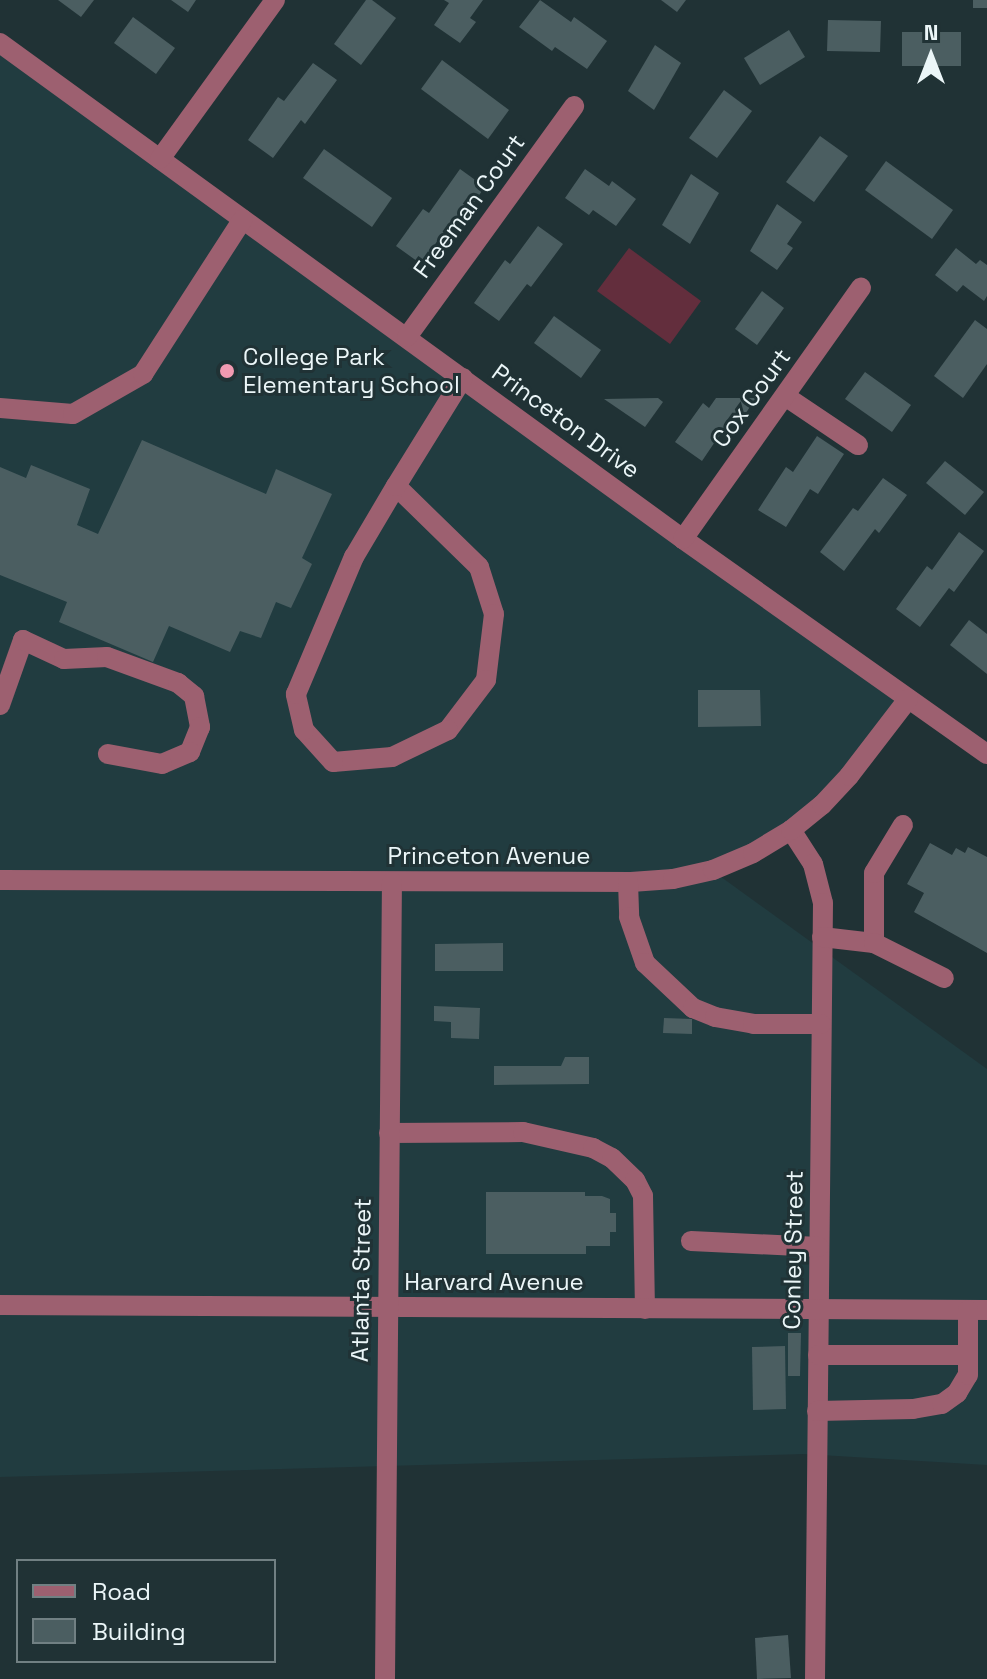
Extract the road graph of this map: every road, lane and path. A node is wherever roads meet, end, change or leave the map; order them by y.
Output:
1 (275, 0) edge
2 (0, 43) edge
3 (574, 106) dead end
4 (160, 159) junction
5 (243, 219) junction
6 (861, 288) dead end
7 (407, 337) junction
8 (463, 378) junction
9 (785, 396) junction
10 (0, 408) edge
11 (858, 445) dead end
12 (396, 486) junction
13 (683, 539) junction
14 (908, 699) junction
15 (0, 705) edge
16 (108, 754) dead end
17 (987, 754) edge
18 (903, 825) dead end
19 (791, 830) junction
20 (0, 880) edge
21 (392, 882) junction
22 (628, 882) junction
23 (822, 937) junction
24 (874, 943) junction
25 (944, 978) dead end
26 (821, 1024) junction
27 (389, 1133) junction
28 (691, 1241) dead end
29 (819, 1247) junction
30 (0, 1305) edge
31 (386, 1308) junction
32 (645, 1309) junction
33 (818, 1310) junction
34 (978, 1310) edge
35 (818, 1355) junction
36 (968, 1355) junction
37 (817, 1411) junction
38 (385, 1679) edge
39 (815, 1679) edge

1 - 4 street
2 - 4 street, Princeton Drive
3 - 7 street, Freeman Court
4 - 5 street, Princeton Drive
5 - 7 street, Princeton Drive
5 - 10 street
6 - 9 street, Cox Court
7 - 8 street, Princeton Drive
8 - 12 street
8 - 13 street, Princeton Drive
9 - 11 street
9 - 13 street, Cox Court
12 - 12 street
13 - 14 street, Princeton Drive
14 - 17 street, Princeton Drive
14 - 19 street, Princeton Avenue
15 - 16 street
18 - 24 street
19 - 22 street, Princeton Avenue
19 - 23 street, Conley Street
20 - 21 street, Princeton Avenue
21 - 22 street, Princeton Avenue
21 - 27 street, Atlanta Street
22 - 26 street
23 - 24 street
23 - 26 street, Conley Street
24 - 25 street
26 - 29 street, Conley Street
27 - 31 street, Atlanta Street
27 - 32 street
28 - 29 street
29 - 33 street, Conley Street
30 - 31 street, Harvard Avenue
31 - 32 street, Harvard Avenue
31 - 38 street, Atlanta Street
32 - 33 street, Harvard Avenue
33 - 34 street, Harvard Avenue
33 - 35 street, Conley Street
34 - 36 street
35 - 36 street
35 - 37 street, Conley Street
36 - 37 street
37 - 39 street, Conley Street

